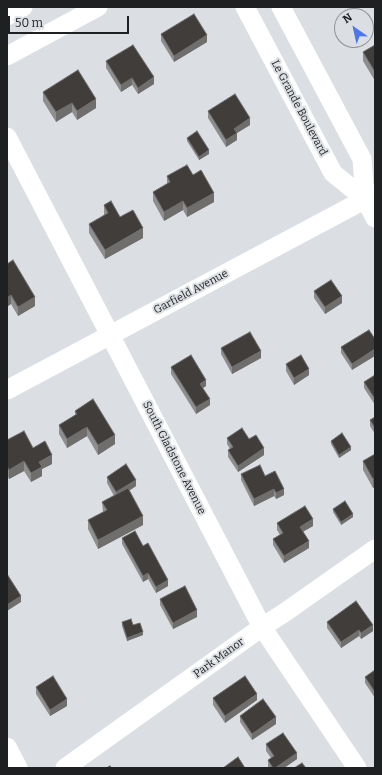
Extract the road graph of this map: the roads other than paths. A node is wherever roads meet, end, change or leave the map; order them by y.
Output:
1 (23, 7) edge
2 (98, 7) edge
3 (245, 7) edge
4 (281, 7) edge
5 (7, 16) edge
6 (7, 56) edge
7 (7, 137) edge
8 (370, 196) edge
9 (375, 218) edge
10 (110, 335) junction
11 (7, 390) edge
12 (375, 549) edge
13 (262, 627) junction
14 (7, 747) edge
15 (18, 768) edge
16 (65, 768) edge
17 (357, 768) edge

1 - 5 street
2 - 6 street
3 - 8 street, Le Grande Boulevard
4 - 8 street, Le Grande Boulevard
7 - 10 street, South Gladstone Avenue
8 - 9 street, Le Grande Boulevard
8 - 10 street, Garfield Avenue
10 - 11 street, Garfield Avenue
10 - 13 street, South Gladstone Avenue
12 - 13 street, Park Manor
13 - 16 street, Park Manor
13 - 17 street, South Gladstone Avenue
14 - 15 street

